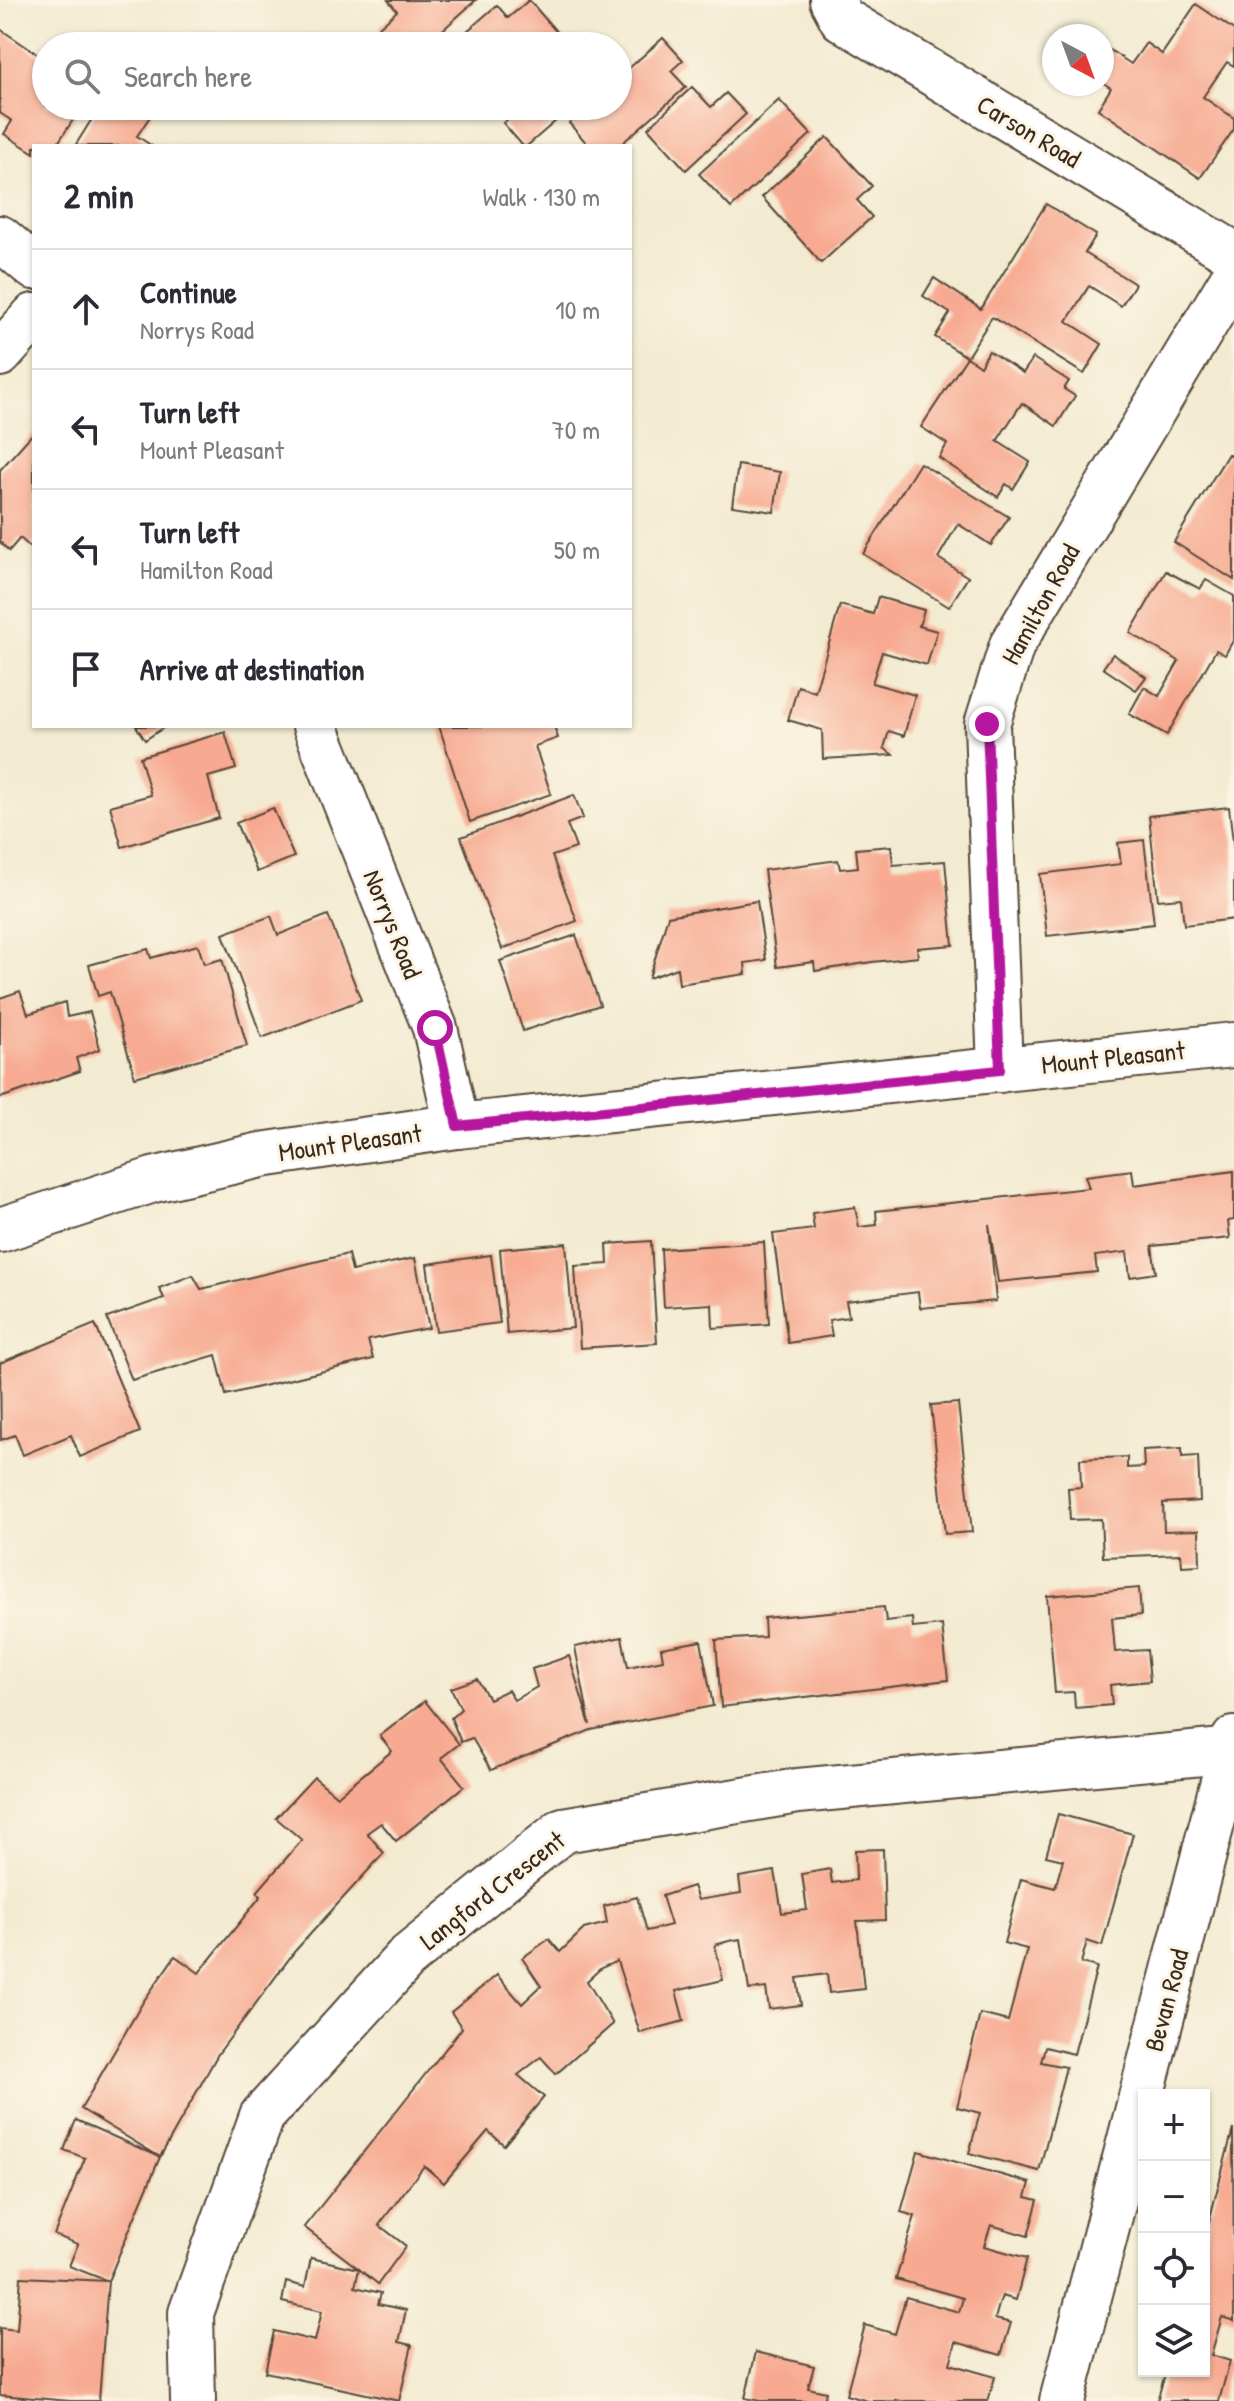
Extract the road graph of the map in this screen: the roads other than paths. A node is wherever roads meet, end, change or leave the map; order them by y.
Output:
1 (832, 0) edge
2 (0, 238) edge
3 (1234, 254) edge
4 (32, 265) edge
5 (1234, 276) edge
6 (32, 318) edge
7 (0, 354) edge
8 (316, 728) edge
9 (1234, 1045) edge
10 (1000, 1070) junction
11 (457, 1126) junction
12 (0, 1230) edge
13 (1233, 1746) edge
14 (193, 2401) edge
15 (1062, 2401) edge

1 - 3 street, Carson Road
2 - 4 street
5 - 10 street, Hamilton Road
6 - 7 street
8 - 11 street, Norrys Road
9 - 10 street, Mount Pleasant
10 - 11 street, Mount Pleasant
11 - 12 street, Mount Pleasant
13 - 14 street, Langford Crescent
13 - 15 street, Bevan Road

